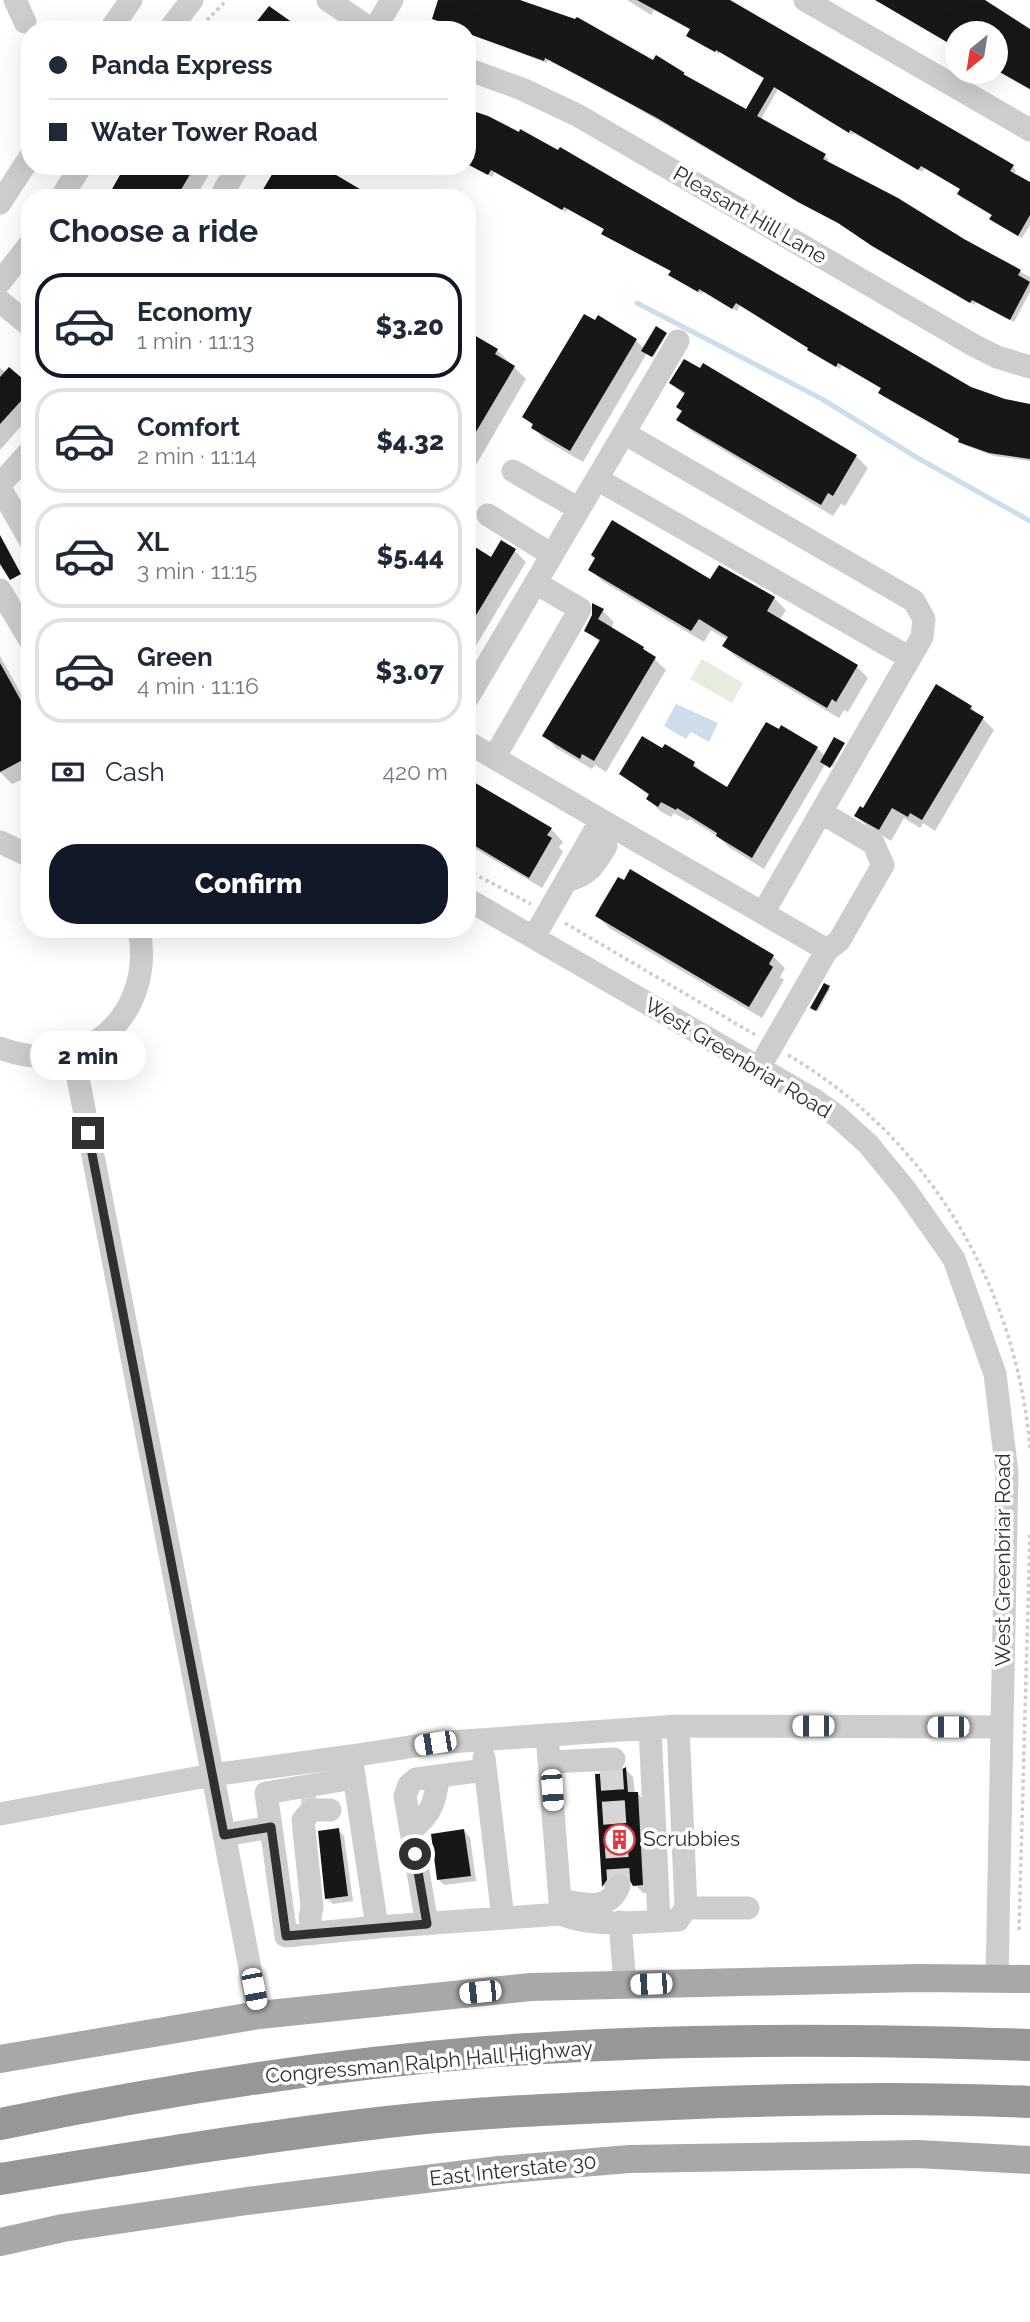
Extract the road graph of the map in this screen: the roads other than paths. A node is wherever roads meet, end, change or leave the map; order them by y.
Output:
1 (15, 0) edge
2 (131, 0) edge
3 (191, 0) edge
4 (392, 0) edge
5 (805, 0) edge
6 (334, 2) edge
7 (25, 21) edge
8 (116, 21) edge
9 (176, 21) edge
10 (360, 21) edge
11 (379, 21) edge
12 (476, 72) edge
13 (1030, 131) edge
14 (21, 171) edge
15 (0, 203) edge
16 (21, 255) edge
17 (0, 282) edge
18 (0, 301) edge
19 (21, 318) edge
20 (678, 341) dead end
21 (1030, 367) edge
22 (624, 433) junction
23 (21, 462) edge
24 (513, 471) dead end
25 (597, 479) junction
26 (0, 486) edge
27 (579, 509) junction
28 (488, 515) dead end
29 (21, 524) edge
30 (552, 555) junction
31 (536, 583) junction
32 (0, 590) edge
33 (21, 625) edge
34 (911, 658) junction
35 (476, 684) edge
36 (476, 747) edge
37 (494, 758) junction
38 (822, 813) junction
39 (599, 824) junction
40 (0, 842) edge
41 (21, 852) edge
42 (21, 859) edge
43 (0, 865) edge
44 (476, 904) edge
45 (763, 913) junction
46 (534, 937) junction
47 (144, 938) edge
48 (827, 950) junction
49 (0, 1048) edge
50 (72, 1052) junction
51 (759, 1068) junction
52 (678, 1726) junction
53 (1002, 1727) junction
54 (650, 1728) junction
55 (622, 1730) junction
56 (547, 1735) junction
57 (482, 1741) junction
58 (550, 1762) junction
59 (353, 1767) junction
60 (485, 1770) junction
61 (212, 1775) junction
62 (334, 1811) junction
63 (0, 1814) edge
64 (271, 1827) junction
65 (224, 1835) junction
66 (619, 1886) dead end
67 (560, 1907) junction
68 (686, 1908) junction
69 (748, 1908) dead end
70 (503, 1918) junction
71 (659, 1921) junction
72 (620, 1922) junction
73 (427, 1924) junction
74 (312, 1925) junction
75 (377, 1927) junction
76 (997, 1979) junction
77 (1030, 1979) edge
78 (625, 1985) junction
79 (259, 2015) junction
80 (1030, 2045) edge
81 (0, 2059) edge
82 (1030, 2102) edge
83 (0, 2124) edge
84 (1030, 2160) edge
85 (0, 2179) edge
86 (0, 2242) edge

1 - 7 street
2 - 8 street
3 - 9 street
4 - 11 street
5 - 13 street
6 - 10 street
12 - 21 street, Pleasant Hill Lane
14 - 15 street
16 - 17 street
18 - 19 street
20 - 22 street
22 - 25 street
22 - 34 street
23 - 26 street
24 - 27 street
25 - 27 street
25 - 34 street
26 - 29 street
27 - 30 street
28 - 30 street
30 - 31 street
31 - 35 street
31 - 37 street
32 - 33 street
34 - 38 street
36 - 37 street
37 - 39 street
38 - 45 street
38 - 48 street
39 - 45 street
39 - 46 street
40 - 41 street
42 - 43 street
44 - 46 street, West Greenbriar Road
45 - 48 street
46 - 51 street, West Greenbriar Road
47 - 50 street
48 - 51 street
49 - 50 street
50 - 61 street
51 - 53 street, West Greenbriar Road
52 - 53 street
52 - 54 street
52 - 68 street
53 - 76 street, West Greenbriar Road
54 - 55 street
54 - 71 street
55 - 56 street
55 - 58 street
56 - 57 street
56 - 58 street
57 - 59 street
57 - 60 street
58 - 67 street
59 - 61 street
59 - 62 street
59 - 64 street
60 - 70 street
60 - 73 street
61 - 63 street
61 - 65 street
62 - 74 street
62 - 74 street
62 - 75 street
64 - 65 street
64 - 74 street
65 - 79 street
66 - 67 street
67 - 70 street
67 - 72 street
68 - 69 street
68 - 71 street
70 - 73 street
71 - 72 street
72 - 78 street
73 - 75 street
74 - 75 street
76 - 77 main road
76 - 78 main road
78 - 79 main road
79 - 81 main road
80 - 83 highway, Congressman Ralph Hall Highway
82 - 85 highway
84 - 86 main road, East Interstate 30

